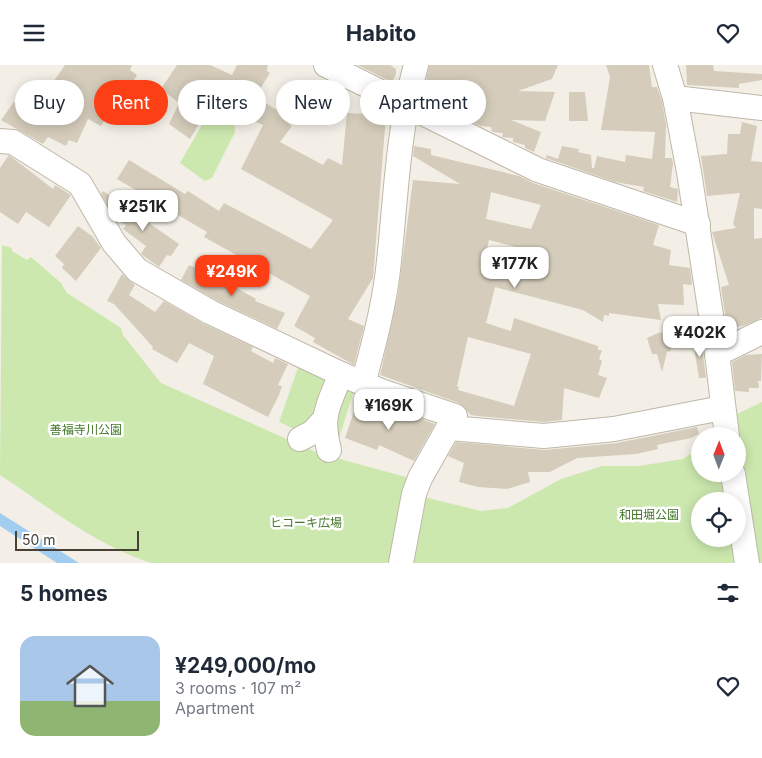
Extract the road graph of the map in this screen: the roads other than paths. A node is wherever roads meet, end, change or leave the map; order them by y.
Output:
1 (326, 65) edge
2 (416, 65) edge
3 (665, 65) edge
4 (412, 80) edge
5 (360, 83) edge
6 (675, 97) junction
7 (762, 108) edge
8 (402, 125) edge
9 (444, 125) edge
10 (0, 141) edge
11 (698, 223) junction
12 (762, 332) edge
13 (717, 354) junction
14 (342, 374) junction
15 (363, 384) junction
16 (722, 408) junction
17 (324, 420) junction
18 (725, 427) edge
19 (450, 428) junction
20 (300, 439) dead end
21 (329, 450) dead end
22 (734, 483) edge
23 (401, 563) edge
24 (747, 563) edge

1 - 5 street
2 - 4 street
3 - 6 street
6 - 7 street
6 - 11 street
8 - 15 street
9 - 11 street
10 - 14 street
11 - 13 street
12 - 13 street
13 - 16 street
14 - 15 street
14 - 17 street
15 - 19 street
16 - 18 street
16 - 19 street
17 - 20 street
17 - 21 street
19 - 23 street
22 - 24 street

